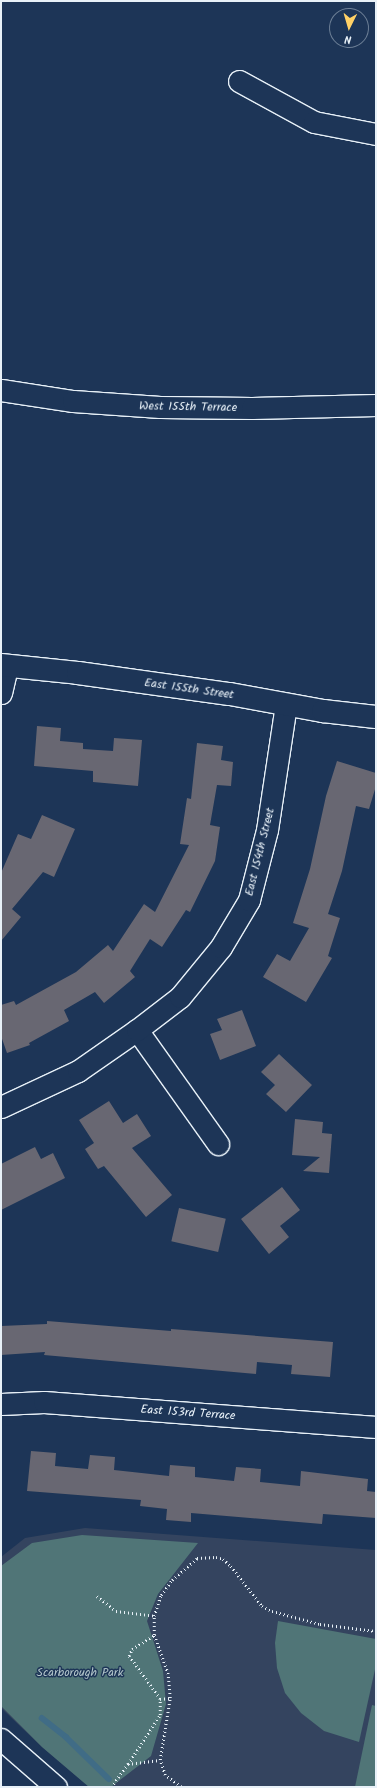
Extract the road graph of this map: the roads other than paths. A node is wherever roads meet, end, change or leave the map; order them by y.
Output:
1 (238, 81) dead end
2 (376, 134) edge
3 (1, 390) edge
4 (376, 405) edge
5 (4, 665) edge
6 (1, 693) edge
7 (286, 704) junction
8 (376, 717) edge
9 (137, 1030) junction
10 (1, 1107) edge
11 (218, 1144) dead end
12 (1, 1404) edge
13 (376, 1427) edge
14 (4, 1746) edge
15 (56, 1787) edge

1 - 2 street
3 - 4 street, West 155th Terrace
5 - 6 street
5 - 7 street, East 155th Street
7 - 8 street, East 155th Street
7 - 9 street, East 154th Street
9 - 10 street, East 154th Street
9 - 11 street
12 - 13 street, East 153rd Terrace
14 - 15 street

